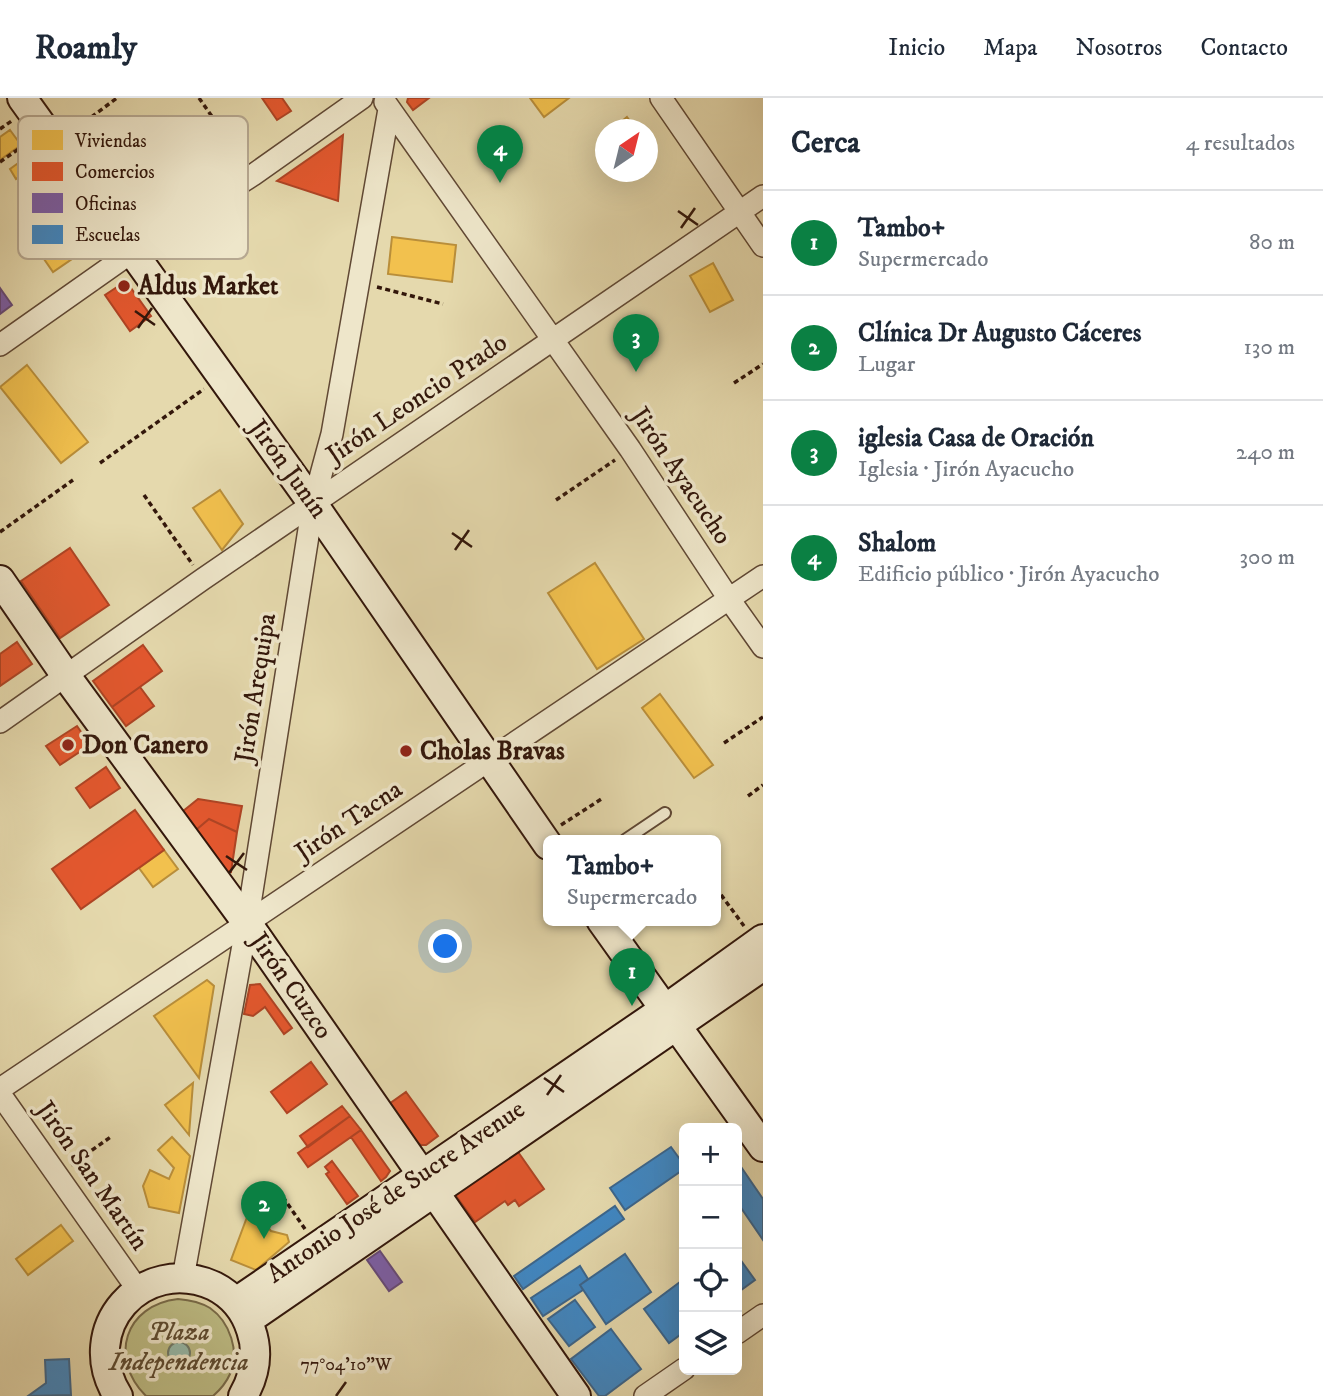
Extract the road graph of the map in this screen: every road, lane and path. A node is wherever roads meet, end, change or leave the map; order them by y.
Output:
1 (22, 98) edge
2 (117, 98) edge
3 (198, 98) edge
4 (362, 98) edge
5 (661, 98) edge
6 (385, 104) edge
7 (35, 116) edge
8 (86, 116) edge
9 (211, 116) edge
10 (18, 153) edge
11 (0, 162) edge
12 (248, 168) edge
13 (253, 175) junction
14 (248, 178) edge
15 (763, 196) edge
16 (739, 213) junction
17 (763, 246) edge
18 (122, 259) edge
19 (137, 259) edge
20 (358, 282) junction
21 (443, 304) dead end
22 (552, 340) junction
23 (0, 345) edge
24 (763, 364) edge
25 (222, 377) junction
26 (734, 383) dead end
27 (630, 449) junction
28 (100, 463) dead end
29 (73, 480) dead end
30 (145, 495) dead end
31 (556, 500) dead end
32 (313, 504) junction
33 (0, 531) edge
34 (763, 576) edge
35 (203, 579) junction
36 (0, 580) edge
37 (729, 600) junction
38 (763, 647) edge
39 (66, 676) junction
40 (763, 717) edge
41 (0, 722) edge
42 (723, 743) dead end
43 (489, 761) junction
44 (763, 785) edge
45 (748, 796) dead end
46 (603, 798) dead end
47 (665, 813) dead end
48 (553, 835) edge
49 (632, 835) edge
50 (543, 838) edge
51 (721, 895) edge
52 (247, 923) junction
53 (605, 926) edge
54 (761, 950) edge
55 (670, 1018) junction
56 (0, 1092) edge
57 (112, 1136) dead end
58 (763, 1147) edge
59 (57, 1175) junction
60 (428, 1183) junction
61 (278, 1190) dead end
62 (317, 1246) junction
63 (183, 1278) junction
64 (138, 1290) junction
65 (242, 1311) junction
66 (763, 1315) edge
67 (742, 1330) edge
68 (679, 1372) edge
69 (112, 1394) edge
70 (243, 1396) edge
71 (576, 1396) edge
72 (645, 1396) edge

1 - 7 street, Jirón Junín
2 - 8 path
3 - 9 path
4 - 13 street
5 - 16 street
6 - 20 street, Jirón Arequipa
6 - 22 street, Jirón Ayacucho
10 - 11 path
12 - 13 path
13 - 14 street
15 - 16 street, Jirón Leoncio Prado
16 - 17 street
16 - 22 street, Jirón Leoncio Prado
18 - 23 street
19 - 25 street, Jirón Junín
20 - 21 path
20 - 32 street, Jirón Arequipa
22 - 27 street, Jirón Ayacucho
22 - 32 street, Jirón Leoncio Prado
24 - 26 path
25 - 28 path
25 - 32 street, Jirón Junín
27 - 31 path
27 - 37 street, Jirón Ayacucho
29 - 33 path
30 - 35 path
32 - 35 street, Jirón Leoncio Prado
32 - 43 street, Jirón Junín
32 - 52 street, Jirón Arequipa
34 - 37 street, Jirón Tacna
35 - 39 street, Jirón Leoncio Prado
36 - 39 street, Jirón Cuzco
37 - 38 street, Jirón Ayacucho
37 - 43 street, Jirón Tacna
39 - 41 street, Jirón Leoncio Prado
39 - 52 street, Jirón Cuzco
40 - 42 path
43 - 50 street, Jirón Junín
43 - 52 street, Jirón Tacna
44 - 45 path
46 - 48 path
47 - 49 lane
51 - 54 path
52 - 56 street, Jirón Tacna
52 - 60 street, Jirón Cuzco
52 - 63 street, Jirón Arequipa
53 - 55 street
54 - 55 street, Antonio José de Sucre Avenue
55 - 58 street
55 - 60 street, Antonio José de Sucre Avenue
56 - 59 street, Jirón San Martín
57 - 59 path
59 - 64 street, Jirón San Martín
60 - 62 street, Antonio José de Sucre Avenue
60 - 65 street, Antonio José de Sucre Avenue
60 - 71 street, Jirón Cuzco
61 - 62 path
62 - 65 street, Antonio José de Sucre Avenue
63 - 64 street
63 - 65 street
64 - 69 street
65 - 70 street
66 - 67 street
68 - 72 street

